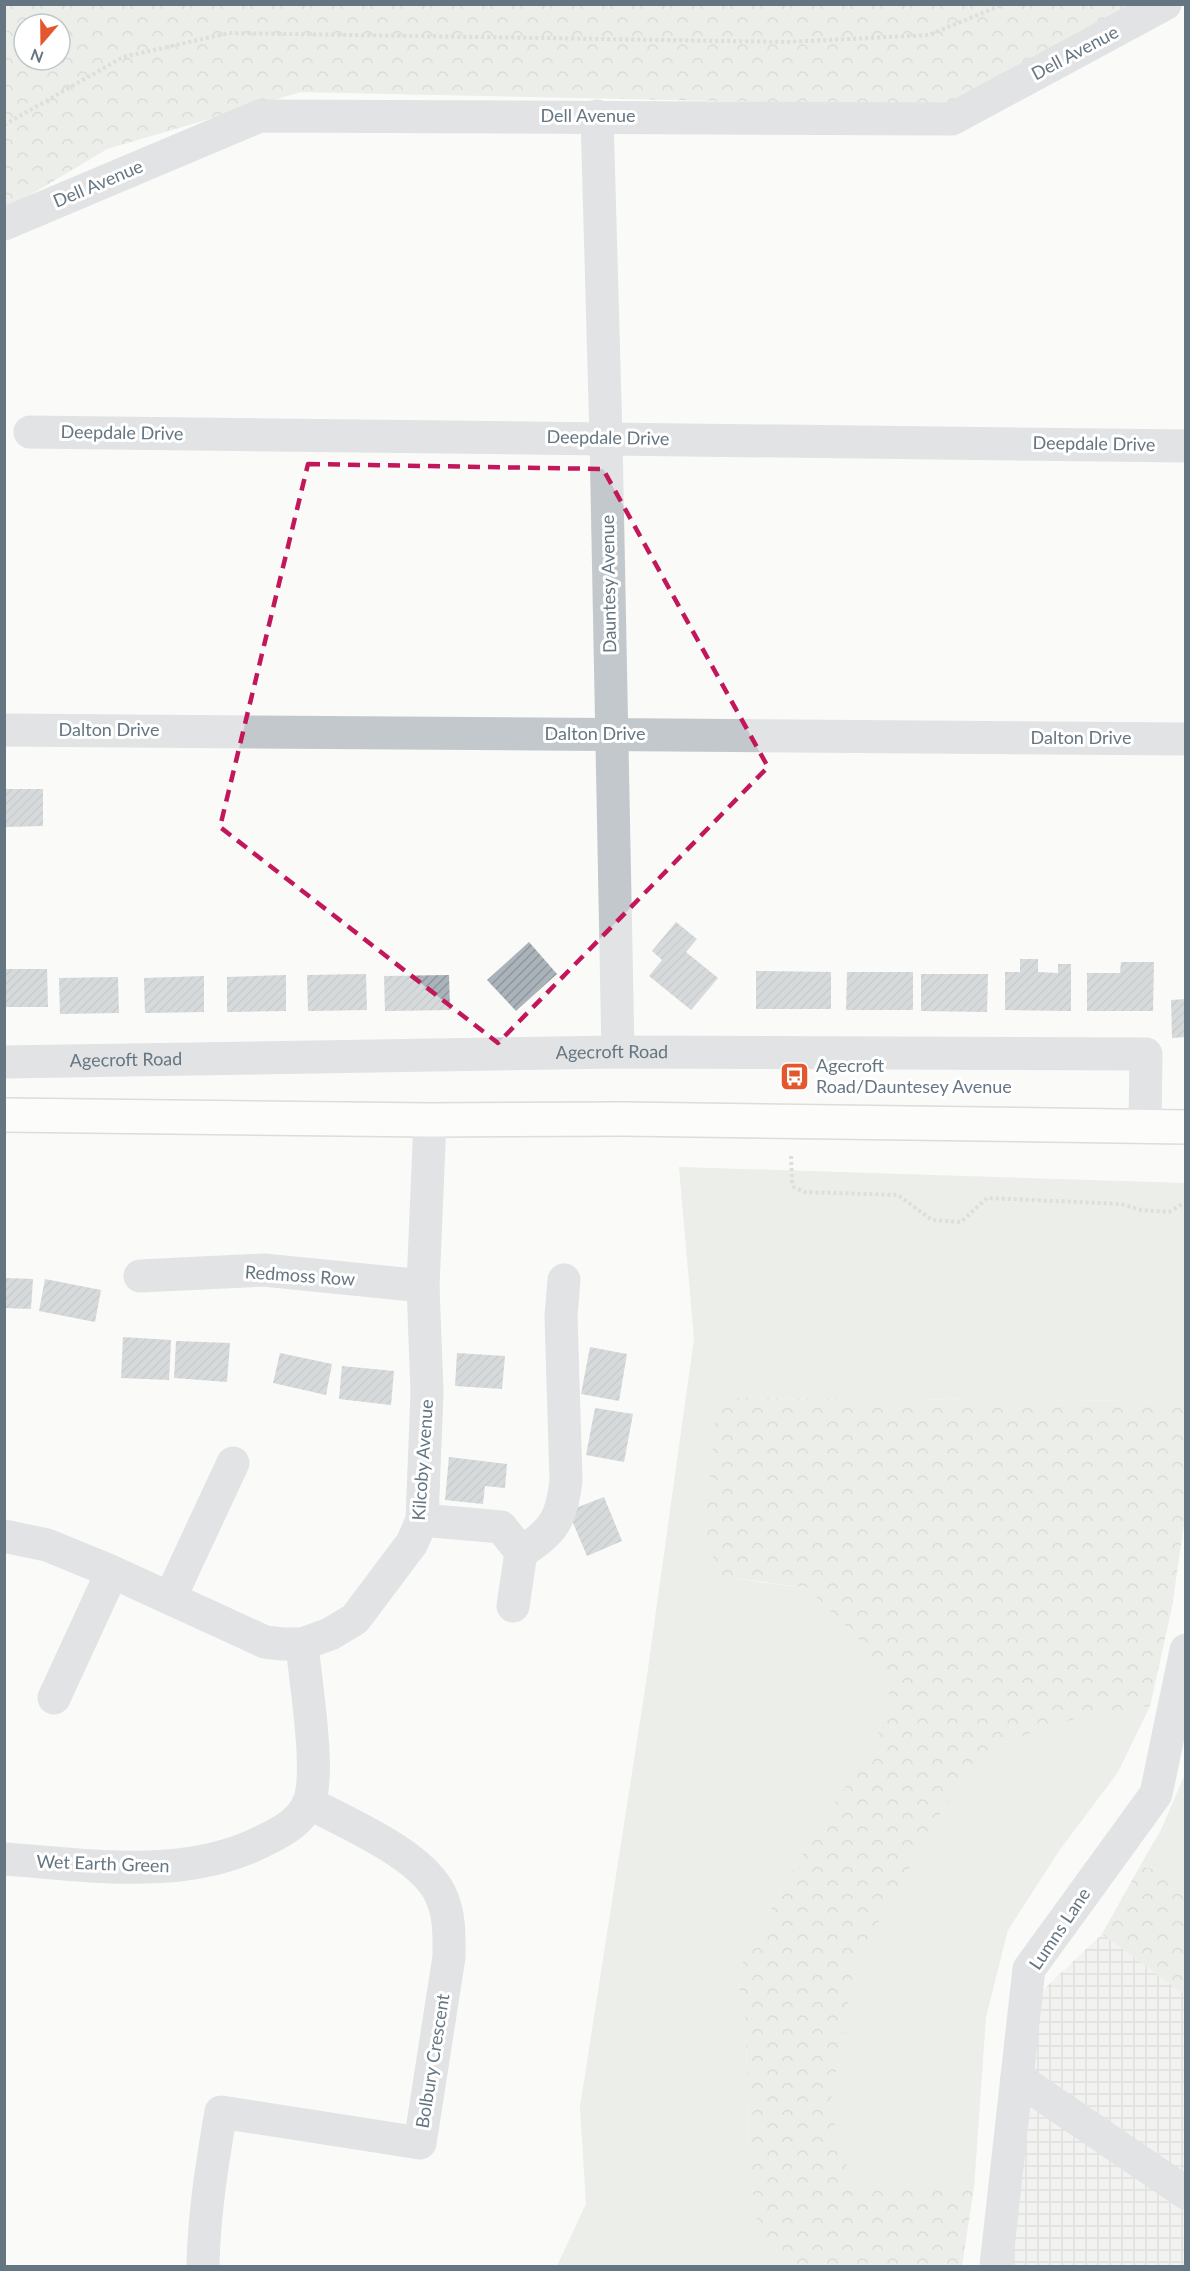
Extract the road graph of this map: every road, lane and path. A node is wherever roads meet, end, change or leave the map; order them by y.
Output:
1 (1004, 4) edge
2 (1165, 4) edge
3 (597, 116) junction
4 (4, 125) edge
5 (4, 224) edge
6 (30, 432) dead end
7 (606, 438) junction
8 (1185, 446) edge
9 (4, 730) edge
10 (612, 735) junction
11 (1185, 739) edge
12 (618, 1052) junction
13 (4, 1062) edge
14 (4, 1115) edge
15 (430, 1120) junction
16 (790, 1120) junction
17 (1145, 1126) junction
18 (1185, 1127) edge
19 (1185, 1202) edge
20 (140, 1276) dead end
21 (564, 1280) dead end
22 (423, 1286) junction
23 (233, 1463) dead end
24 (422, 1520) junction
25 (4, 1536) edge
26 (521, 1552) junction
27 (112, 1572) junction
28 (170, 1598) junction
29 (513, 1606) dead end
30 (302, 1644) junction
31 (1185, 1650) edge
32 (54, 1698) dead end
33 (309, 1803) junction
34 (4, 1860) edge
35 (1017, 2078) junction
36 (1185, 2193) edge
37 (203, 2266) edge
38 (996, 2266) edge

1 - 4 path
2 - 3 street, Dell Avenue
3 - 5 street, Dell Avenue
3 - 7 street, Dauntesy Avenue
6 - 7 street, Deepdale Drive
7 - 8 street, Deepdale Drive
7 - 10 street, Dauntesy Avenue
9 - 10 street, Dalton Drive
10 - 11 street, Dalton Drive
10 - 12 street, Dauntesy Avenue
12 - 13 street, Agecroft Road
12 - 17 street, Agecroft Road
14 - 15 main road
15 - 16 main road
15 - 22 street, Kilcoby Avenue
16 - 17 main road
16 - 19 path
17 - 18 main road
20 - 22 street, Redmoss Row
21 - 26 street
22 - 24 street, Kilcoby Avenue
23 - 28 street
24 - 26 street
24 - 30 street, Kilcoby Avenue
25 - 27 street, Kilcoby Avenue
26 - 29 street
27 - 28 street, Kilcoby Avenue
27 - 32 street
28 - 30 street, Kilcoby Avenue
30 - 33 street
31 - 35 street, Lumns Lane
33 - 34 street, Wet Earth Green
33 - 37 street, Bolbury Crescent
35 - 36 street
35 - 38 street, Lumns Lane

